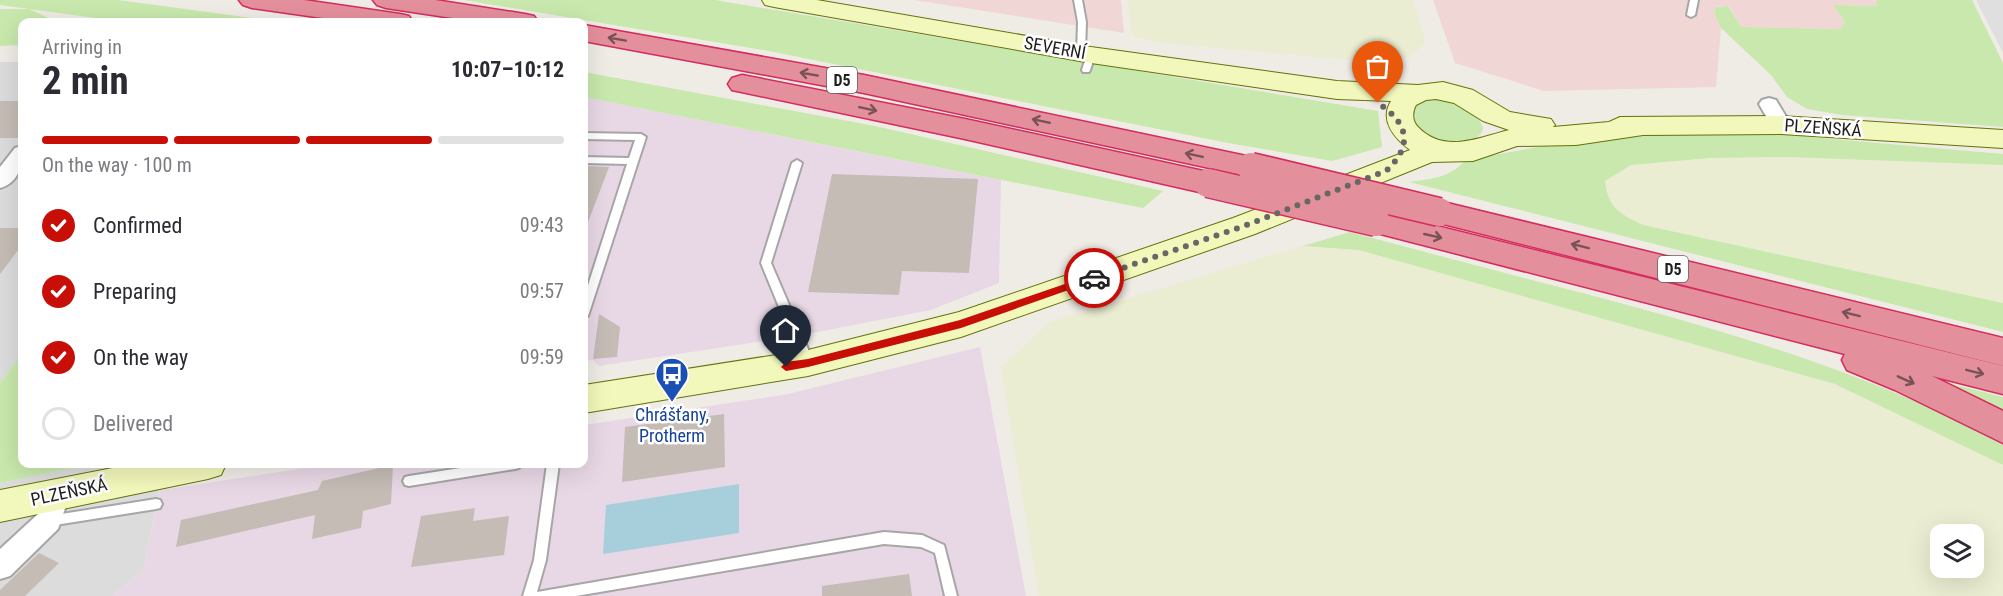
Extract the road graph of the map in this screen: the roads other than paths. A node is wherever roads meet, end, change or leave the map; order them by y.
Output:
1 (252, 0) edge
2 (386, 0) edge
3 (774, 0) edge
4 (1078, 0) edge
5 (1694, 0) edge
6 (1691, 15) dead end
7 (373, 18) edge
8 (500, 18) edge
9 (588, 34) edge
10 (588, 56) edge
11 (1086, 59) junction
12 (1337, 90) junction
13 (1417, 93) junction
14 (1487, 111) junction
15 (1402, 126) junction
16 (1642, 126) junction
17 (588, 136) edge
18 (2003, 139) edge
19 (1488, 145) junction
20 (0, 152) edge
21 (1447, 152) junction
22 (18, 153) edge
23 (18, 158) edge
24 (588, 160) edge
25 (633, 161) junction
26 (797, 163) dead end
27 (1386, 171) junction
28 (0, 181) edge
29 (1621, 269) junction
30 (1674, 296) junction
31 (588, 301) edge
32 (1907, 328) junction
33 (2003, 344) edge
34 (2003, 352) edge
35 (808, 363) junction
36 (2003, 380) edge
37 (588, 398) edge
38 (2003, 428) edge
39 (194, 468) edge
40 (490, 468) edge
41 (552, 468) edge
42 (409, 481) dead end
43 (156, 504) dead end
44 (0, 506) edge
45 (53, 508) junction
46 (0, 567) edge
47 (529, 596) edge
48 (541, 596) edge
49 (951, 596) edge

1 - 7 highway
2 - 8 highway
3 - 11 main road, SEVERNÍ
4 - 11 lane
5 - 6 lane
29 -> 9 highway, D5, bridge
10 -> 29 highway, D5, bridge
11 - 12 main road, SEVERNÍ
12 - 13 main road, SEVERNÍ
12 - 15 main road, SEVERNÍ
13 - 14 main road, PLZEŇSKÁ
13 - 15 main road
14 - 16 main road, PLZEŇSKÁ
14 - 19 main road
15 - 21 main road, PLZEŇSKÁ
15 - 27 main road
16 - 18 main road, PLZEŇSKÁ
16 - 19 main road, PLZEŇSKÁ
17 - 25 lane
19 - 21 main road, PLZEŇSKÁ
20 - 22 street
21 - 27 main road, PLZEŇSKÁ
23 - 28 street
24 - 25 lane
25 - 31 lane
26 - 35 lane
27 - 35 main road, PLZEŇSKÁ
29 - 30 highway, D5
32 -> 29 highway, D5
30 -> 36 highway, D5
30 -> 38 highway
32 - 33 highway
32 - 34 highway, D5
35 - 37 main road, PLZEŇSKÁ
39 - 45 main road, PLZEŇSKÁ
40 - 42 lane
41 - 47 lane
43 - 45 lane
44 - 45 main road, PLZEŇSKÁ
45 - 46 street
48 - 49 lane

